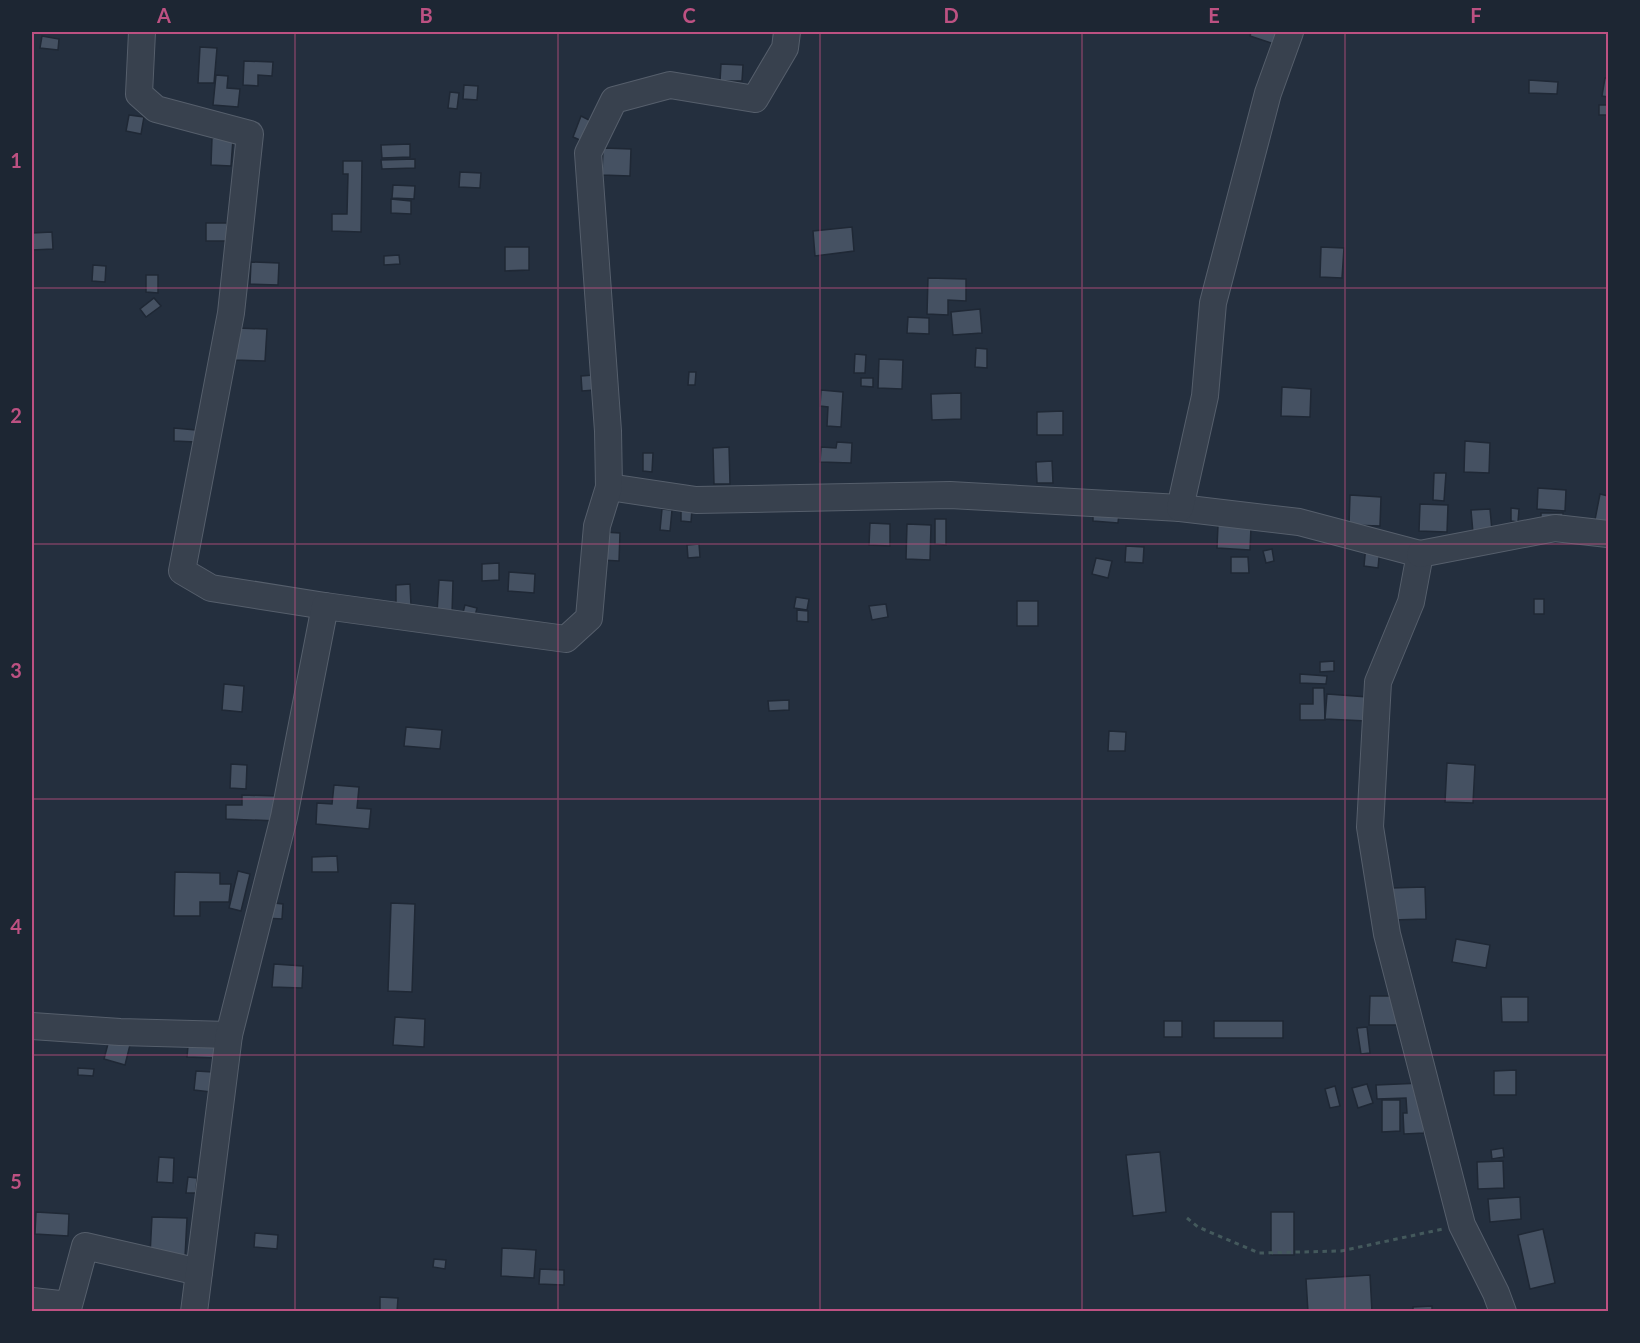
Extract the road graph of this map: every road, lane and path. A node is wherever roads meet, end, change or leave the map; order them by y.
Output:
1 (142, 32) edge
2 (788, 32) edge
3 (1290, 32) edge
4 (609, 487) junction
5 (1180, 508) junction
6 (1608, 534) edge
7 (1420, 554) junction
8 (325, 606) junction
9 (32, 1026) edge
10 (229, 1035) junction
11 (1187, 1218) dead end
12 (1462, 1225) junction
13 (199, 1272) junction
14 (32, 1301) edge
15 (194, 1311) edge
16 (1503, 1311) edge

1 - 8 street
2 - 4 street
3 - 5 street
4 - 5 street
4 - 8 street
5 - 7 street
6 - 7 street
7 - 12 street
8 - 10 street
9 - 10 street
10 - 13 street
11 - 12 path
12 - 16 street
13 - 14 street
13 - 15 street

